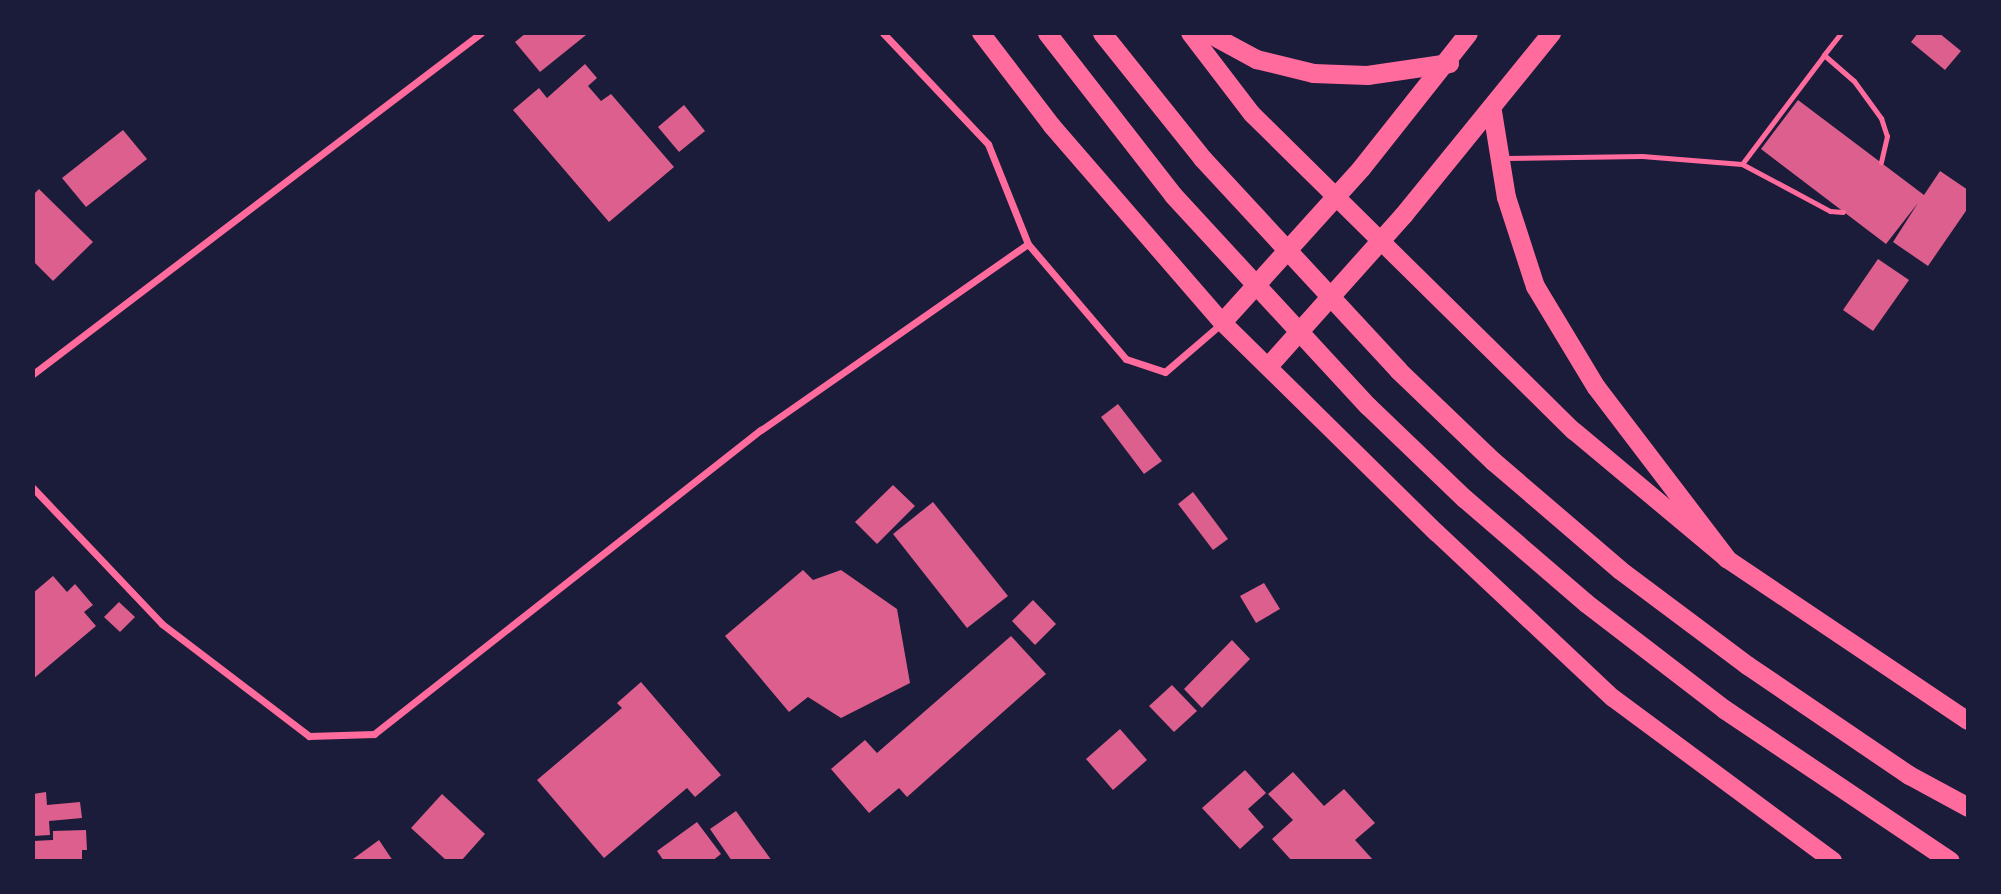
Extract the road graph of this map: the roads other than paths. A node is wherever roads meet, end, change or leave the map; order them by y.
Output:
1 (481, 33) edge
2 (883, 33) edge
3 (981, 33) edge
4 (1047, 33) edge
5 (1102, 33) edge
6 (1190, 33) edge
7 (1208, 33) edge
8 (1468, 33) edge
9 (1551, 33) edge
10 (1841, 33) edge
11 (1824, 55) junction
12 (1449, 63) junction
13 (1492, 111) junction
14 (1500, 158) junction
15 (1881, 162) dead end
16 (1742, 164) junction
17 (1334, 199) junction
18 (1843, 212) dead end
19 (1379, 242) junction
20 (1028, 244) junction
21 (1222, 322) junction
22 (1268, 366) junction
23 (33, 374) edge
24 (33, 488) edge
25 (1727, 559) junction
26 (1968, 720) edge
27 (1968, 807) edge
28 (1833, 861) edge
29 (1951, 861) edge

1 - 23 street
2 - 20 street
3 - 21 main road
4 - 29 highway
5 - 27 highway
6 - 17 main road
7 - 12 highway
8 - 12 highway
9 - 13 highway
10 - 11 lane
11 - 15 lane
11 - 16 lane
12 - 17 highway
13 - 14 highway
13 - 19 highway
14 - 16 lane
14 - 25 highway
16 - 18 lane
17 - 19 main road
17 - 21 highway
19 - 22 highway
19 - 25 main road
20 - 21 street
20 - 24 street
21 - 22 main road
22 - 28 main road
25 - 26 main road

